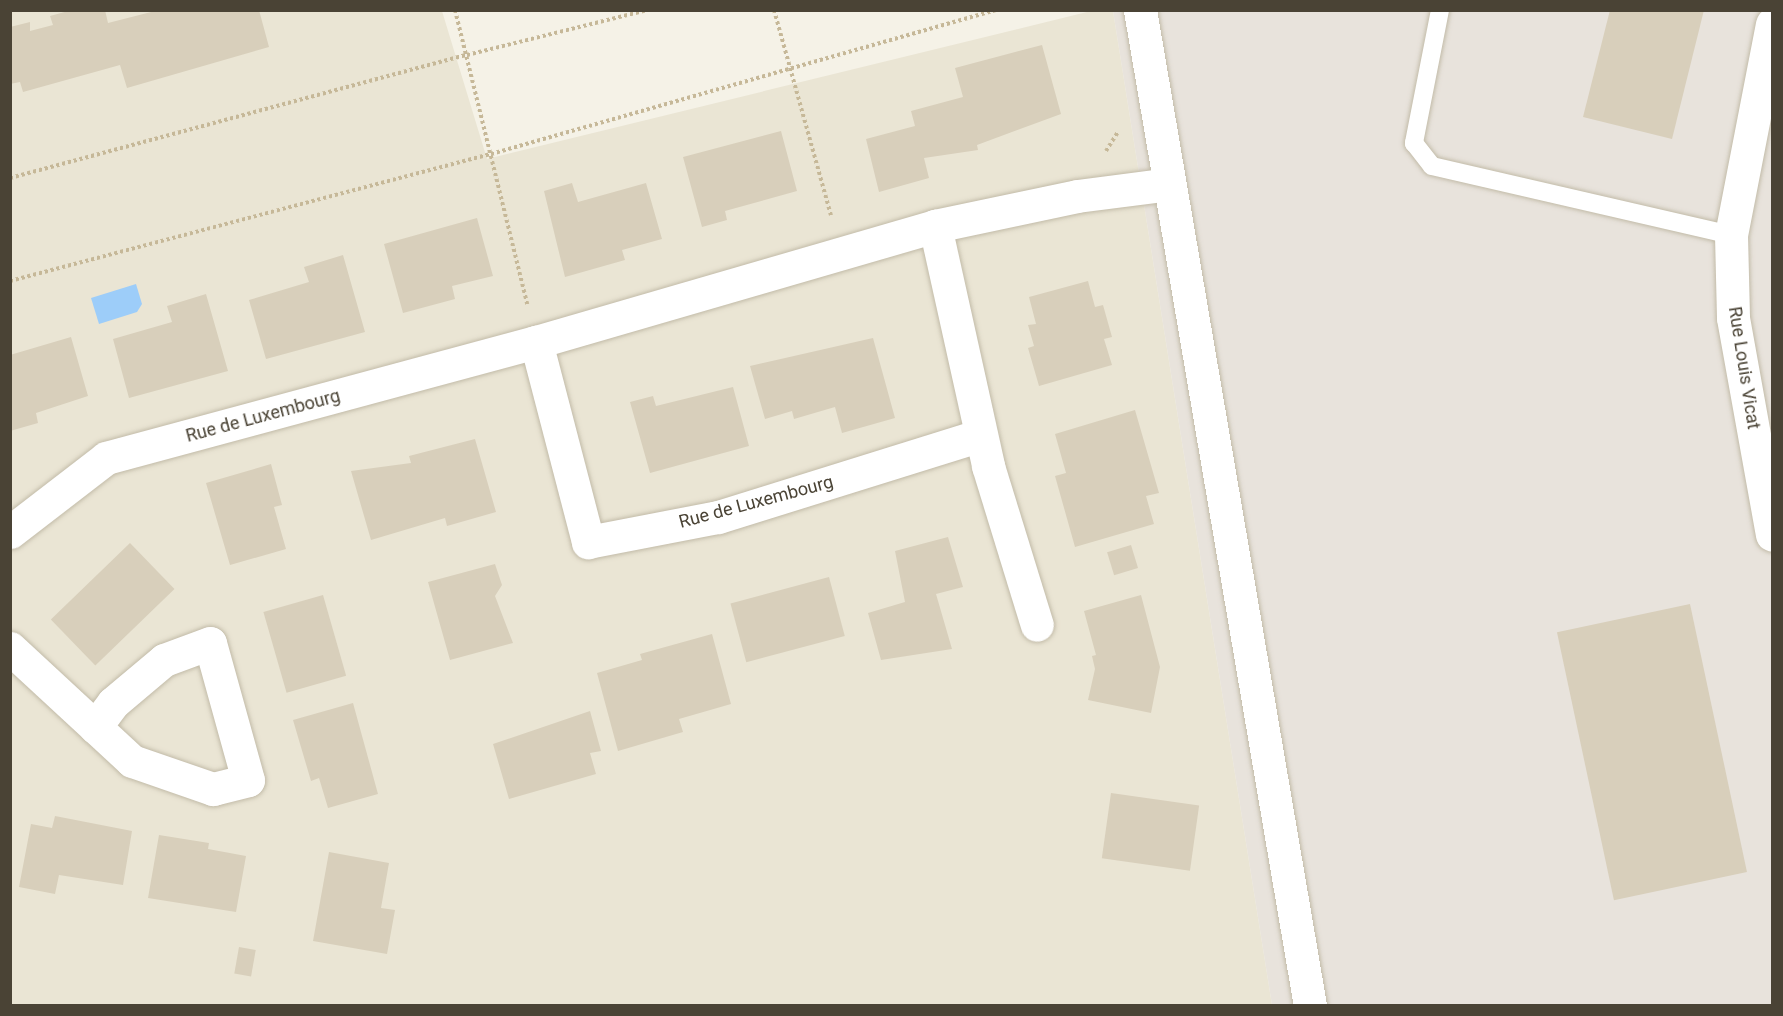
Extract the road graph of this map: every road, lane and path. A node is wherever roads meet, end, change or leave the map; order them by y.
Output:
1 (455, 10) edge
2 (648, 10) edge
3 (774, 10) edge
4 (996, 10) edge
5 (1140, 10) edge
6 (1440, 10) edge
7 (1773, 24) edge
8 (467, 55) junction
9 (790, 68) junction
10 (1123, 123) dead end
11 (491, 154) junction
12 (10, 178) edge
13 (1169, 184) junction
14 (1077, 196) junction
15 (935, 226) junction
16 (1731, 235) junction
17 (841, 253) junction
18 (10, 281) edge
19 (536, 342) junction
20 (981, 435) junction
21 (10, 532) edge
22 (1773, 535) edge
23 (1037, 625) dead end
24 (10, 648) edge
25 (95, 727) junction
26 (1310, 1005) edge

1 - 8 path
2 - 8 path
3 - 9 path
4 - 9 path
5 - 13 street
6 - 16 lane
7 - 16 street, Rue Louis Vicat
8 - 11 path
8 - 12 path
9 - 11 path
9 - 17 path
10 - 14 path
11 - 18 path
11 - 19 path
13 - 14 street, Rue de Luxembourg
13 - 26 street
14 - 15 street, Rue de Luxembourg
15 - 17 street, Rue de Luxembourg
15 - 20 street
16 - 22 street, Rue Louis Vicat
17 - 19 street, Rue de Luxembourg
19 - 20 street, Rue de Luxembourg
19 - 21 street, Rue de Luxembourg
20 - 23 street
24 - 25 street
25 - 25 street

